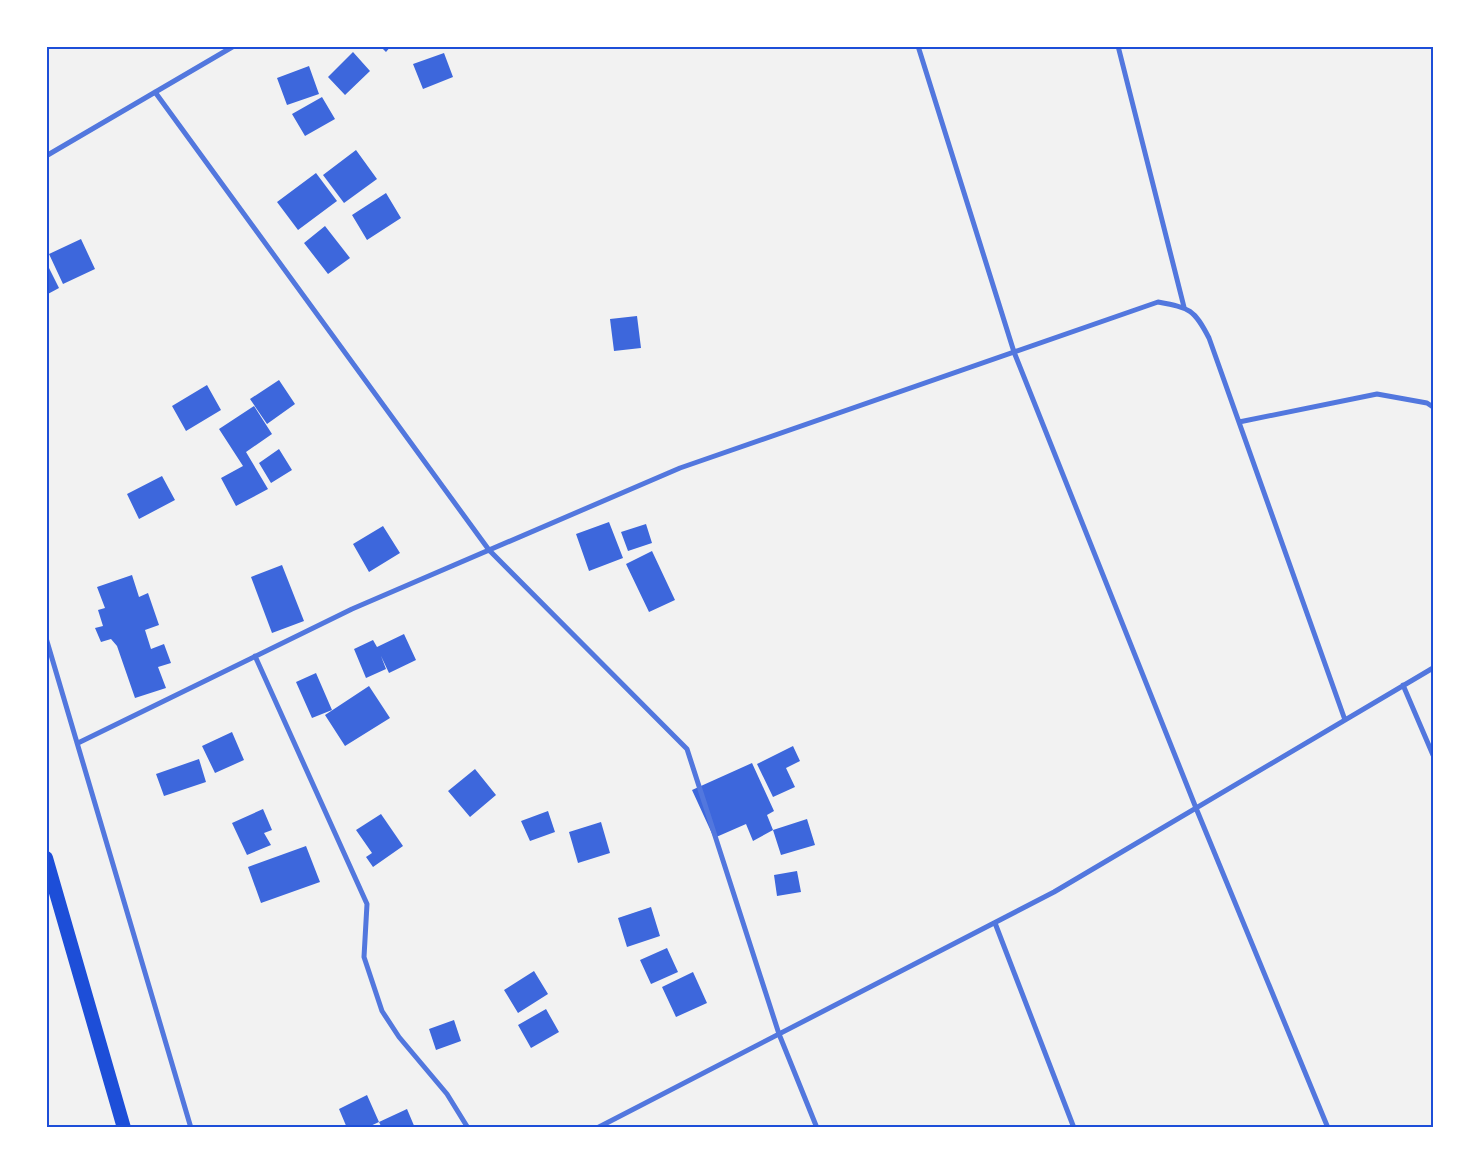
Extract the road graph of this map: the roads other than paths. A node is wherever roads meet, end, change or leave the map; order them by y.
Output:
1 (234, 46) edge
2 (918, 46) edge
3 (1118, 46) edge
4 (155, 92) junction
5 (46, 156) edge
6 (1184, 307) junction
7 (1014, 352) junction
8 (1433, 407) edge
9 (1239, 422) junction
10 (489, 550) junction
11 (46, 638) edge
12 (255, 656) junction
13 (1433, 668) edge
14 (1404, 685) junction
15 (1345, 720) junction
16 (78, 743) junction
17 (1433, 755) edge
18 (1196, 808) junction
19 (46, 858) edge
20 (995, 923) junction
21 (779, 1034) junction
22 (124, 1128) edge
23 (191, 1128) edge
24 (468, 1128) edge
25 (597, 1128) edge
26 (817, 1128) edge
27 (1074, 1128) edge
28 (1328, 1128) edge

1 - 4 street
2 - 7 street
3 - 6 street
4 - 5 street
4 - 10 street
6 - 7 street
6 - 9 street
7 - 10 street
7 - 18 street
8 - 9 street
9 - 15 street
10 - 12 street
10 - 21 street
11 - 16 street
12 - 16 street
12 - 24 street
13 - 14 street
14 - 15 street
14 - 17 street
15 - 18 street
16 - 23 street
18 - 20 street
18 - 28 street
19 - 22 highway
20 - 21 street
20 - 27 street
21 - 25 street
21 - 26 street

